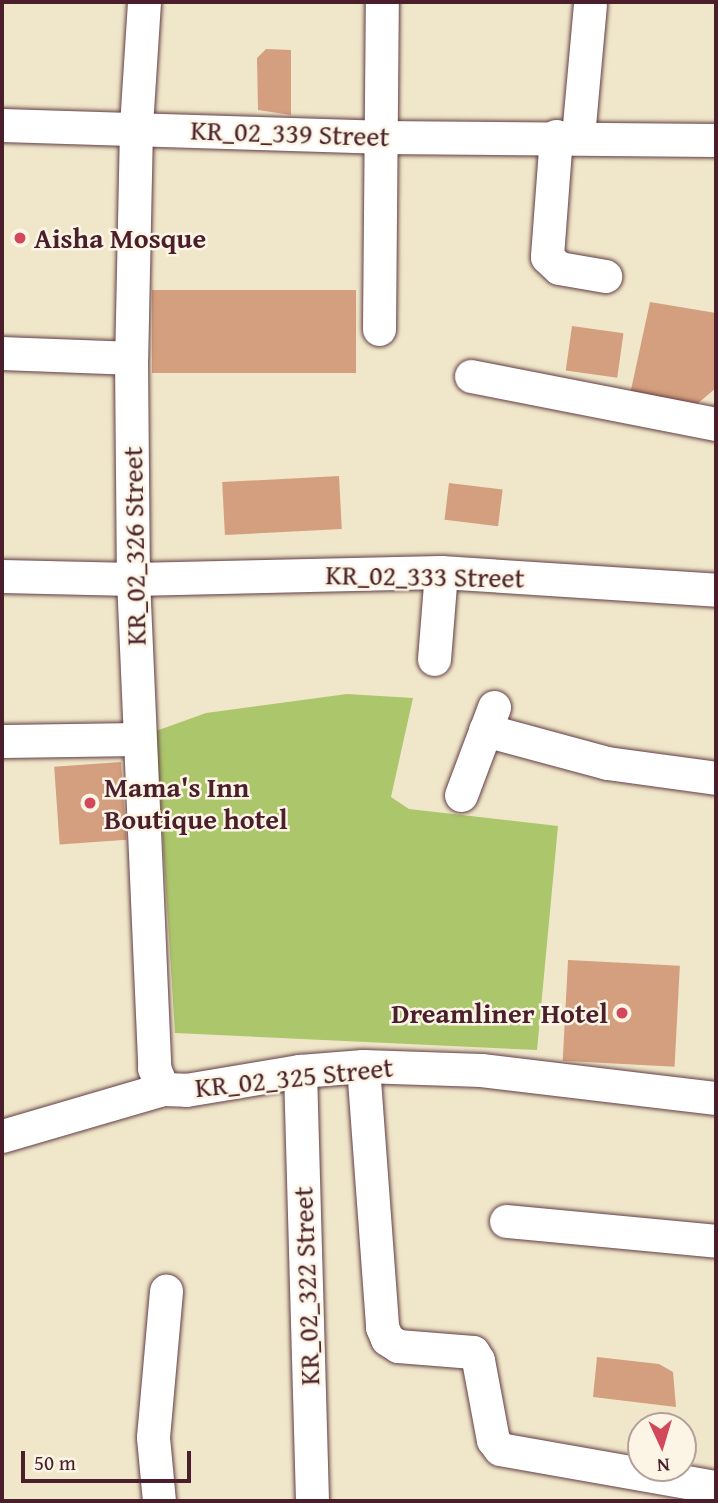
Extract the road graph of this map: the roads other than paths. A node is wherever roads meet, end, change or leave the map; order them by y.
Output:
1 (144, 2) edge
2 (382, 2) edge
3 (590, 5) dead end
4 (2, 125) edge
5 (136, 127) junction
6 (567, 136) junction
7 (379, 137) junction
8 (716, 139) edge
9 (605, 276) dead end
10 (379, 329) dead end
11 (2, 353) edge
12 (131, 358) junction
13 (471, 376) dead end
14 (716, 424) edge
15 (440, 572) junction
16 (2, 576) edge
17 (133, 579) junction
18 (716, 590) edge
19 (434, 659) dead end
20 (139, 739) junction
21 (2, 741) edge
22 (716, 778) edge
23 (461, 795) dead end
24 (363, 1066) junction
25 (300, 1071) junction
26 (163, 1089) junction
27 (716, 1098) edge
28 (2, 1136) edge
29 (506, 1221) dead end
30 (716, 1241) edge
31 (166, 1291) dead end
32 (716, 1487) edge
33 (159, 1501) edge
34 (312, 1501) edge

1 - 5 street, KR_02_326 Street
2 - 7 street
3 - 6 street
4 - 5 street, KR_02_339 Street
5 - 7 street, KR_02_339 Street
5 - 12 street, KR_02_326 Street
6 - 7 street, KR_02_339 Street
6 - 8 street, KR_02_339 Street
6 - 9 street
7 - 10 street
11 - 12 street
12 - 17 street, KR_02_326 Street
13 - 14 street
15 - 17 street, KR_02_333 Street
15 - 18 street, KR_02_333 Street
15 - 19 street
16 - 17 street, KR_02_333 Street
17 - 20 street, KR_02_326 Street
20 - 21 street
20 - 26 street, KR_02_326 Street
22 - 23 street
24 - 25 street, KR_02_325 Street
24 - 27 street, KR_02_325 Street
24 - 32 street
25 - 26 street, KR_02_325 Street
25 - 34 street, KR_02_322 Street
26 - 28 street, KR_02_325 Street
29 - 30 street
31 - 33 street

